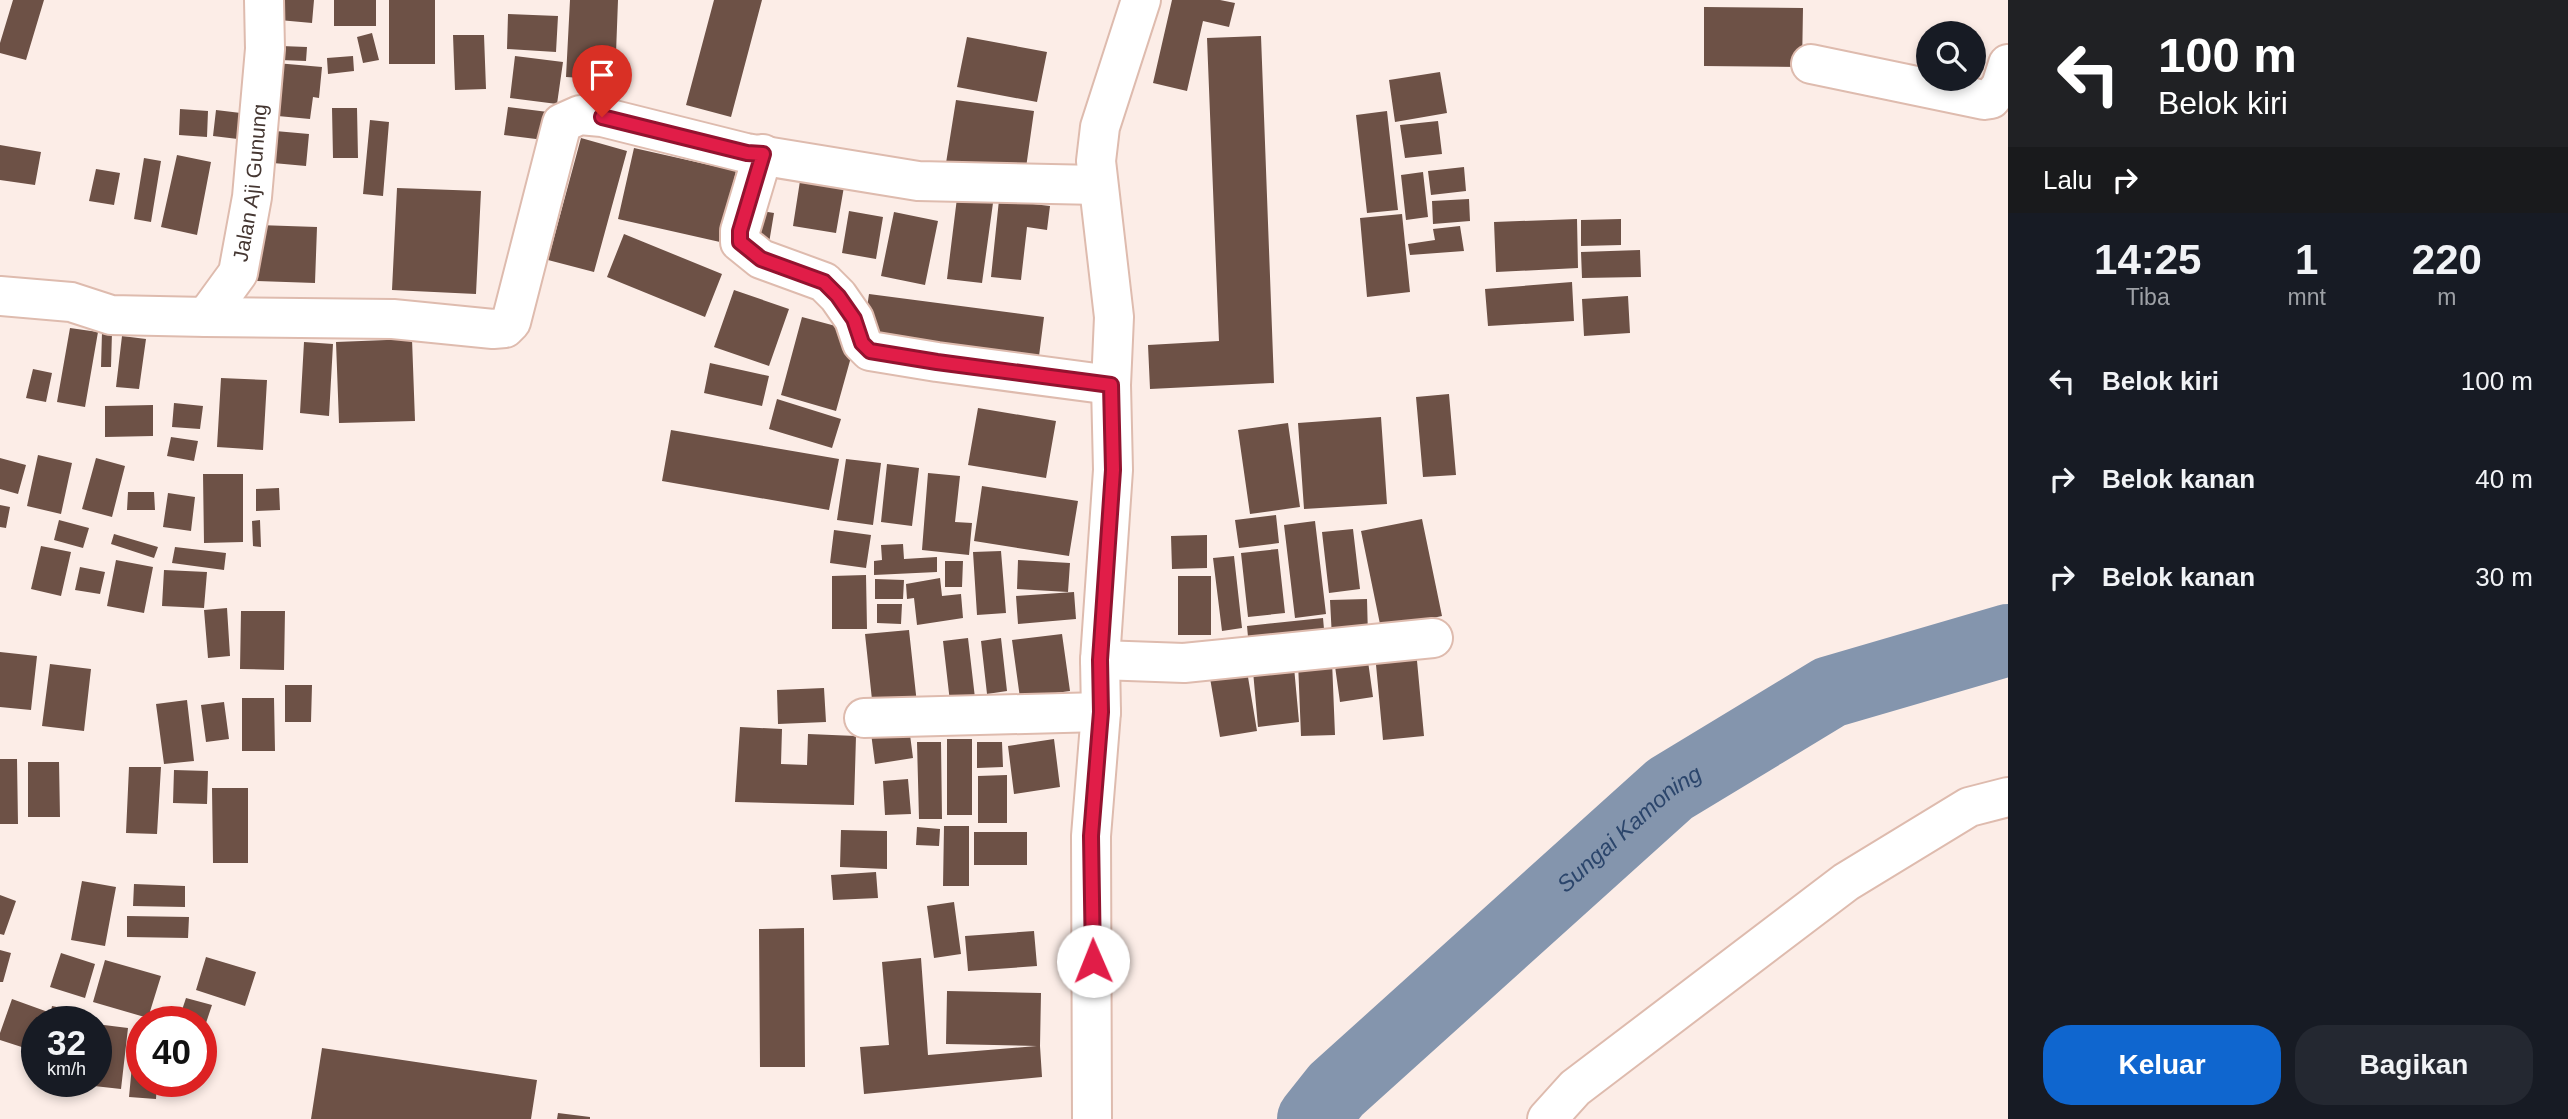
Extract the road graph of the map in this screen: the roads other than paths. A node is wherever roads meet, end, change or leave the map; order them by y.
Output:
1 (264, 0) edge
2 (1141, 0) edge
3 (1811, 64) dead end
4 (2008, 64) edge
5 (763, 154) junction
6 (1098, 185) junction
7 (0, 296) edge
8 (206, 317) junction
9 (1111, 385) junction
10 (1433, 638) dead end
11 (1100, 660) junction
12 (1101, 712) junction
13 (864, 718) dead end
14 (2008, 797) edge
15 (1092, 1119) edge
16 (1547, 1119) edge

1 - 8 street, Jalan Aji Gunung
2 - 6 street
3 - 4 street
5 - 6 street
5 - 8 street
5 - 9 street
6 - 9 street
7 - 8 street
9 - 11 street
10 - 11 street
11 - 12 street
12 - 13 street
12 - 15 street
14 - 16 street

